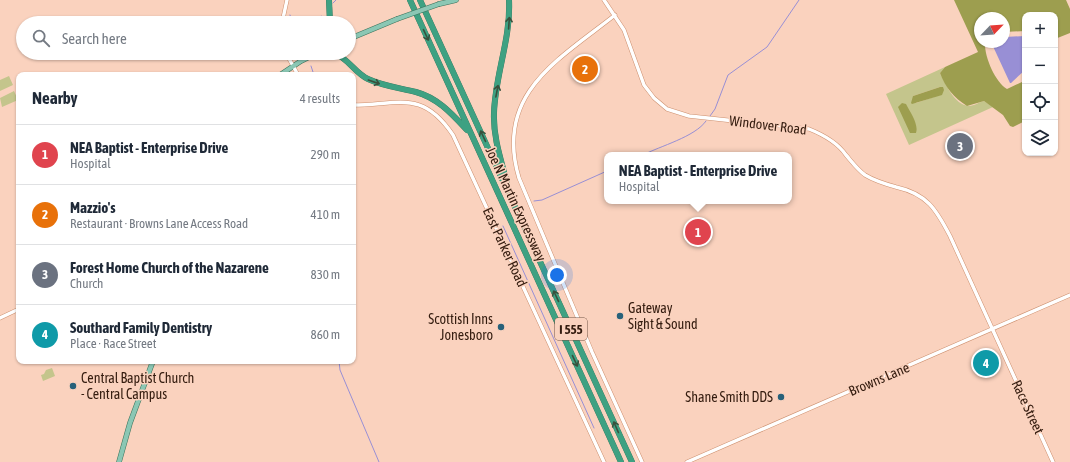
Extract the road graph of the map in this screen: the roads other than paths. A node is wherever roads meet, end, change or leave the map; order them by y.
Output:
1 (287, 0) edge
2 (329, 0) edge
3 (410, 0) edge
4 (420, 0) edge
5 (456, 0) edge
6 (509, 0) edge
7 (604, 0) edge
8 (615, 15) junction
9 (284, 16) edge
10 (330, 16) edge
11 (356, 36) edge
12 (289, 60) edge
13 (304, 60) edge
14 (345, 60) edge
15 (292, 66) junction
16 (284, 72) edge
17 (296, 72) edge
18 (356, 105) edge
19 (470, 133) junction
20 (510, 196) junction
21 (1070, 295) edge
22 (16, 310) edge
23 (0, 318) edge
24 (992, 330) junction
25 (153, 364) edge
26 (119, 462) edge
27 (604, 462) edge
28 (621, 462) edge
29 (632, 462) edge
30 (642, 462) edge
31 (687, 462) edge
32 (1054, 462) edge

1 - 9 street
2 - 10 highway
3 -> 19 highway, Joe N Martin Expressway / I 555
20 -> 4 highway, Joe N Martin Expressway / I 555
5 - 11 main road, bridge
20 -> 6 highway
7 - 8 street, Windover Road
8 - 24 street, Windover Road
8 - 30 street
12 - 15 street
13 - 15 main road
14 -> 19 highway
15 - 16 main road
15 - 17 street
18 - 27 street, East Parker Road
19 -> 28 highway, Joe N Martin Expressway / I 555
29 -> 20 highway, Joe N Martin Expressway / I 555
21 - 24 street, Browns Lane
22 - 23 street
24 - 31 street, Browns Lane
24 - 32 street, Race Street
25 - 26 main road

